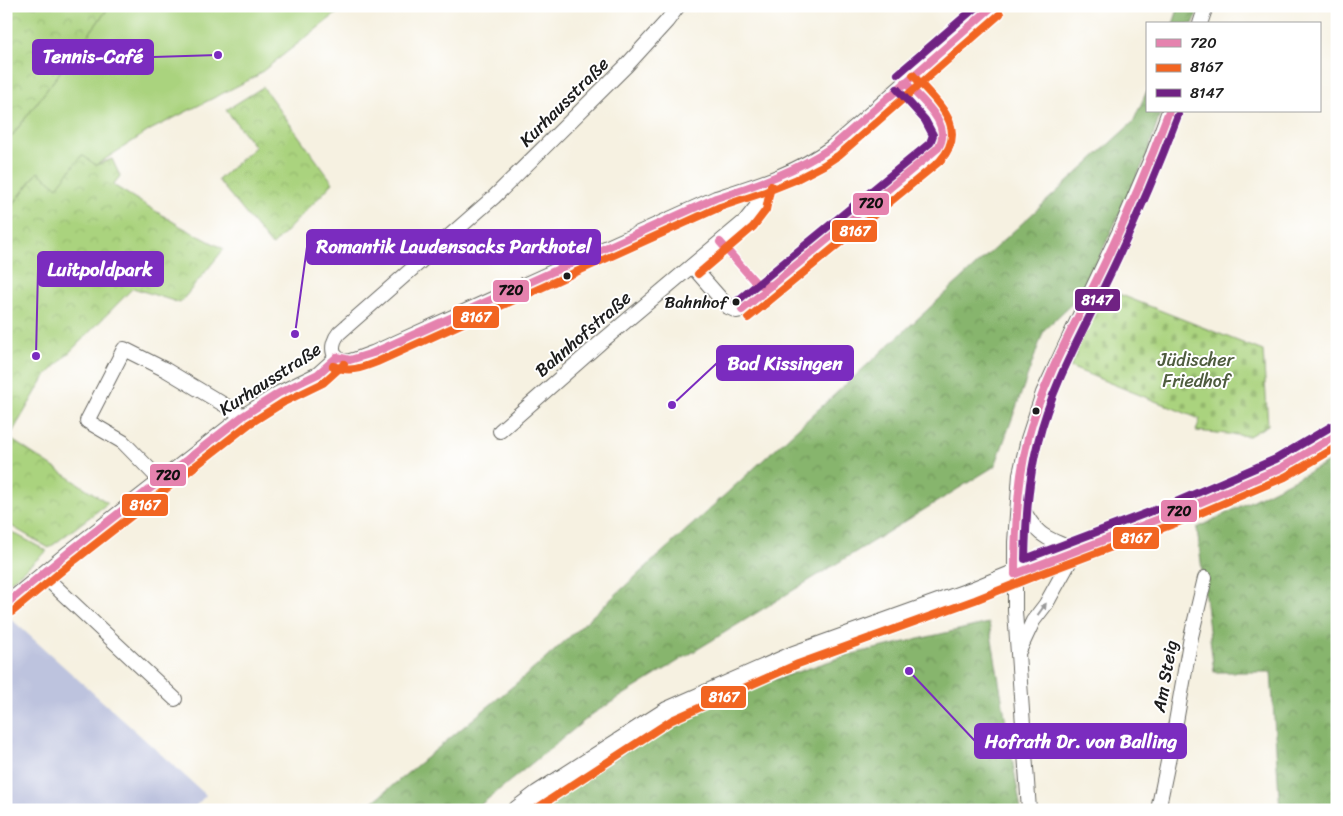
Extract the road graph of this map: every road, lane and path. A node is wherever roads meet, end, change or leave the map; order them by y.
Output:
1 (678, 6) edge
2 (992, 6) edge
3 (1206, 6) edge
4 (1201, 22) edge
5 (905, 82) junction
6 (1169, 112) edge
7 (761, 184) junction
8 (692, 266) junction
9 (337, 357) junction
10 (243, 416) junction
11 (500, 431) dead end
12 (1337, 435) edge
13 (161, 481) junction
14 (1017, 498) junction
15 (1076, 550) junction
16 (1015, 574) junction
17 (43, 575) junction
18 (1204, 578) dead end
19 (6, 604) edge
20 (1019, 651) junction
21 (175, 699) dead end
22 (517, 810) edge
23 (1029, 810) edge
24 (1158, 810) edge

1 - 9 street, Kurhausstraße
2 - 5 street
3 - 4 street
5 - 7 street
5 - 8 street
6 - 14 street
7 - 8 street, Bahnhofstraße
7 - 9 street
8 - 11 street, Bahnhofstraße
9 - 10 street, Kurhausstraße
10 - 13 street, Kurhausstraße
10 - 13 street
12 - 15 main road
13 - 17 street, Kurhausstraße
14 - 15 street
14 - 16 street
15 - 16 main road
20 -> 15 street
16 - 20 street
16 - 22 main road
17 - 19 street, Kurhausstraße
17 - 21 street
18 - 24 street, Am Steig
20 - 23 street

